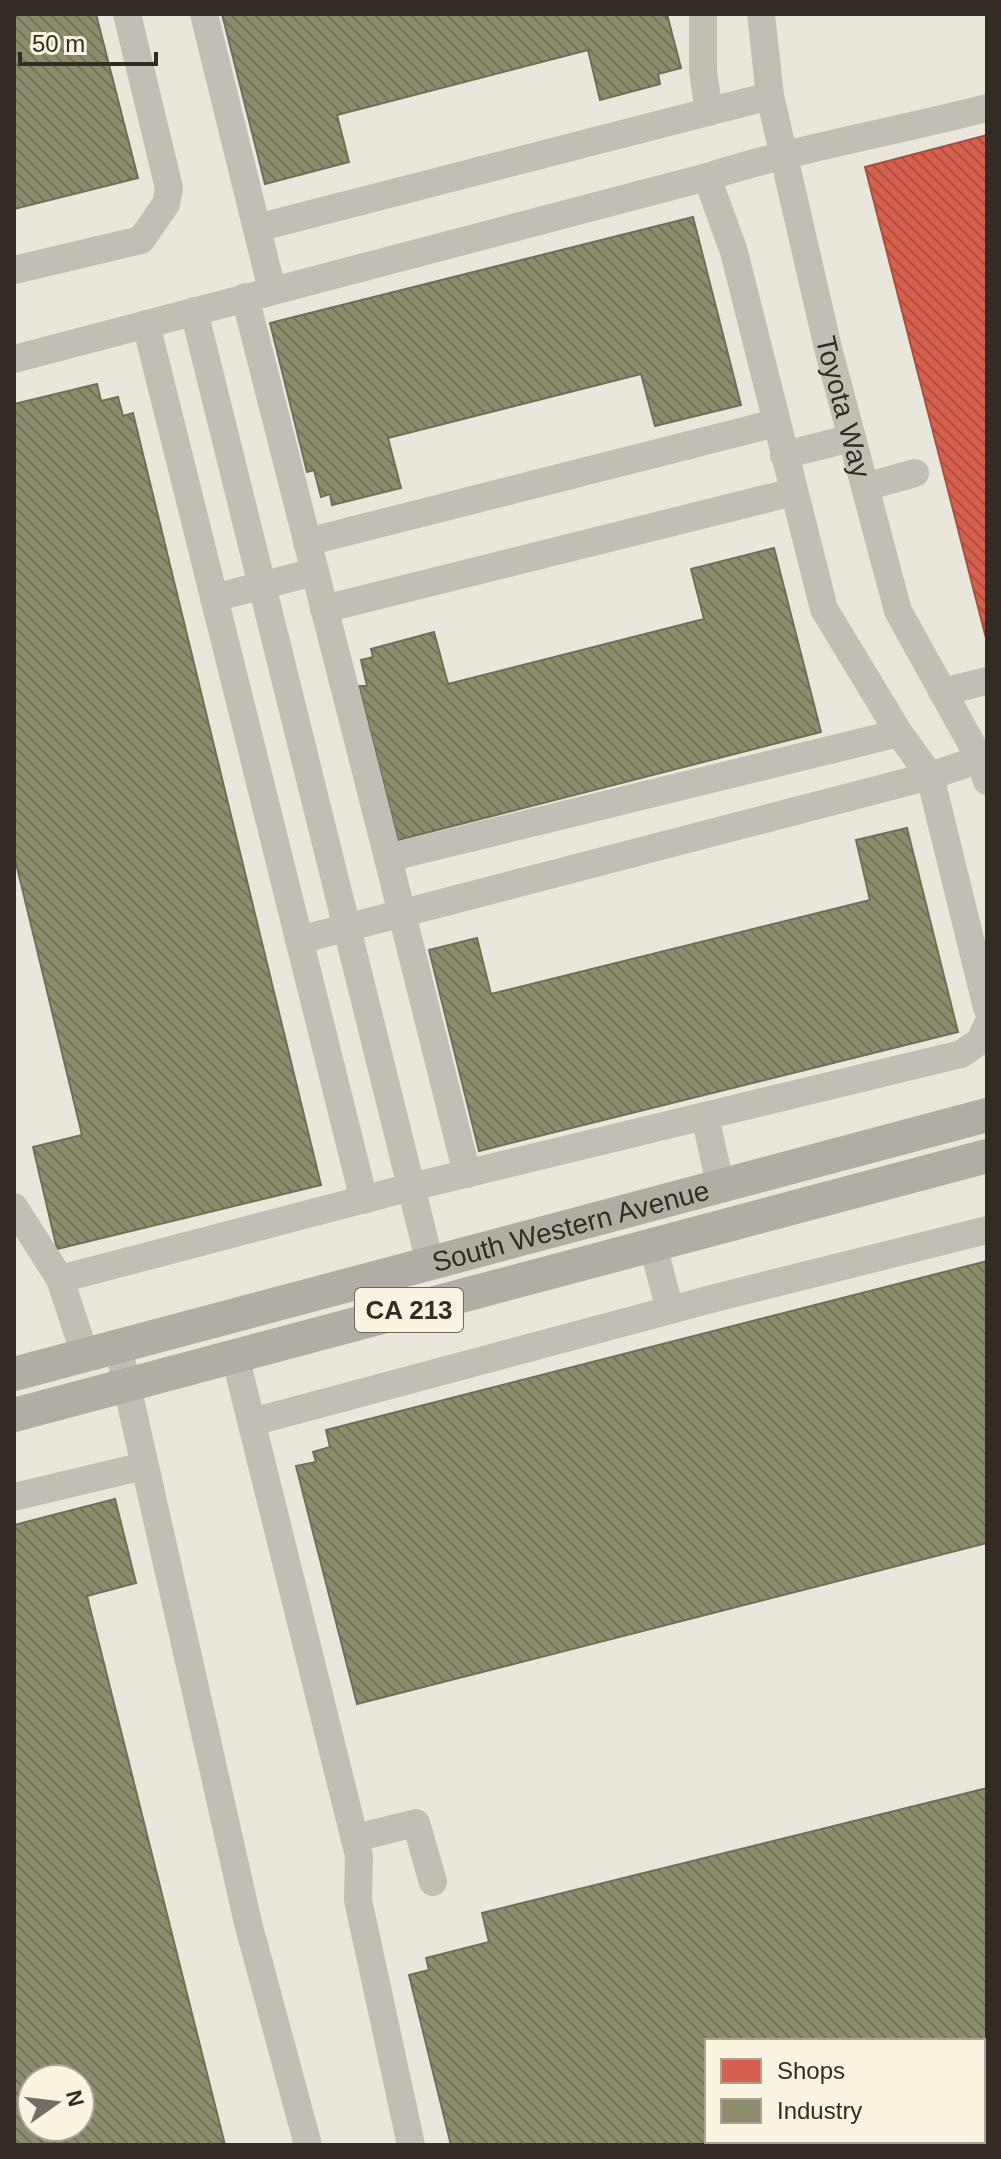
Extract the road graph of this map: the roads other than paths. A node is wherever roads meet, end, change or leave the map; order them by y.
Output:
1 (127, 14) edge
2 (204, 14) edge
3 (703, 14) edge
4 (761, 14) edge
5 (770, 96) junction
6 (987, 108) edge
7 (709, 112) junction
8 (784, 153) junction
9 (707, 177) junction
10 (257, 228) junction
11 (14, 270) edge
12 (258, 293) junction
13 (194, 311) junction
14 (146, 324) junction
15 (14, 359) edge
16 (776, 423) junction
17 (852, 438) junction
18 (784, 455) junction
19 (915, 473) dead end
20 (865, 487) junction
21 (793, 492) junction
22 (307, 542) junction
23 (314, 572) junction
24 (262, 586) junction
25 (214, 598) junction
26 (324, 609) junction
27 (987, 681) edge
28 (942, 692) junction
29 (899, 733) junction
30 (983, 770) edge
31 (930, 776) junction
32 (388, 858) junction
33 (402, 915) junction
34 (347, 928) junction
35 (299, 940) junction
36 (987, 1008) edge
37 (987, 1026) edge
38 (987, 1115) edge
39 (705, 1116) junction
40 (987, 1156) edge
41 (467, 1174) junction
42 (720, 1184) junction
43 (411, 1187) junction
44 (364, 1200) junction
45 (14, 1207) edge
46 (987, 1230) edge
47 (653, 1246) junction
48 (430, 1263) junction
49 (60, 1279) junction
50 (670, 1310) junction
51 (118, 1346) junction
52 (85, 1355) junction
53 (235, 1356) junction
54 (14, 1374) edge
55 (126, 1385) junction
56 (14, 1415) edge
57 (252, 1422) junction
58 (144, 1466) junction
59 (14, 1497) edge
60 (355, 1838) junction
61 (433, 1882) dead end
62 (308, 2145) edge
63 (411, 2145) edge

1 - 11 street
2 - 10 street
3 - 7 street
4 - 5 street, Toyota Way
5 - 7 street
5 - 8 street, Toyota Way
6 - 8 street
7 - 10 street
8 - 9 street
8 - 17 street, Toyota Way
9 - 12 street
9 - 16 street
10 - 12 street
12 - 13 street
12 - 22 street
13 - 14 street
13 - 24 street
14 - 15 street
14 - 25 street
16 - 18 street
16 - 22 street
17 - 18 street
17 - 20 street, Toyota Way
18 - 21 street
19 - 20 street
20 - 28 street, Toyota Way
21 - 26 street
21 - 29 street
22 - 23 street
23 - 24 street
23 - 26 street
24 - 25 street
24 - 34 street
25 - 35 street
26 - 32 street
27 - 28 street
28 - 30 street, Toyota Way
29 - 31 street
29 - 32 street
30 - 31 street
31 - 33 street
31 - 36 street
32 - 33 street
33 - 34 street
33 - 41 street
34 - 35 street
34 - 43 street
35 - 44 street
37 - 39 street
38 - 42 main road, South Western Avenue / CA 213
39 - 41 street
39 - 42 street
40 - 47 main road, South Western Avenue / CA 213
41 - 43 street
42 - 48 main road, South Western Avenue / CA 213
43 - 44 street
43 - 48 street
44 - 49 street
45 - 49 street
46 - 50 street
47 - 50 street
47 - 53 main road, South Western Avenue / CA 213
48 - 51 main road, South Western Avenue / CA 213
49 - 52 street
50 - 57 street
51 - 52 main road, South Western Avenue / CA 213
51 - 55 street
52 - 54 main road, South Western Avenue / CA 213
53 - 55 main road, South Western Avenue / CA 213
53 - 57 street
55 - 56 main road, South Western Avenue / CA 213
55 - 58 street
57 - 60 street
58 - 59 street
58 - 62 street
60 - 61 street
60 - 63 street

